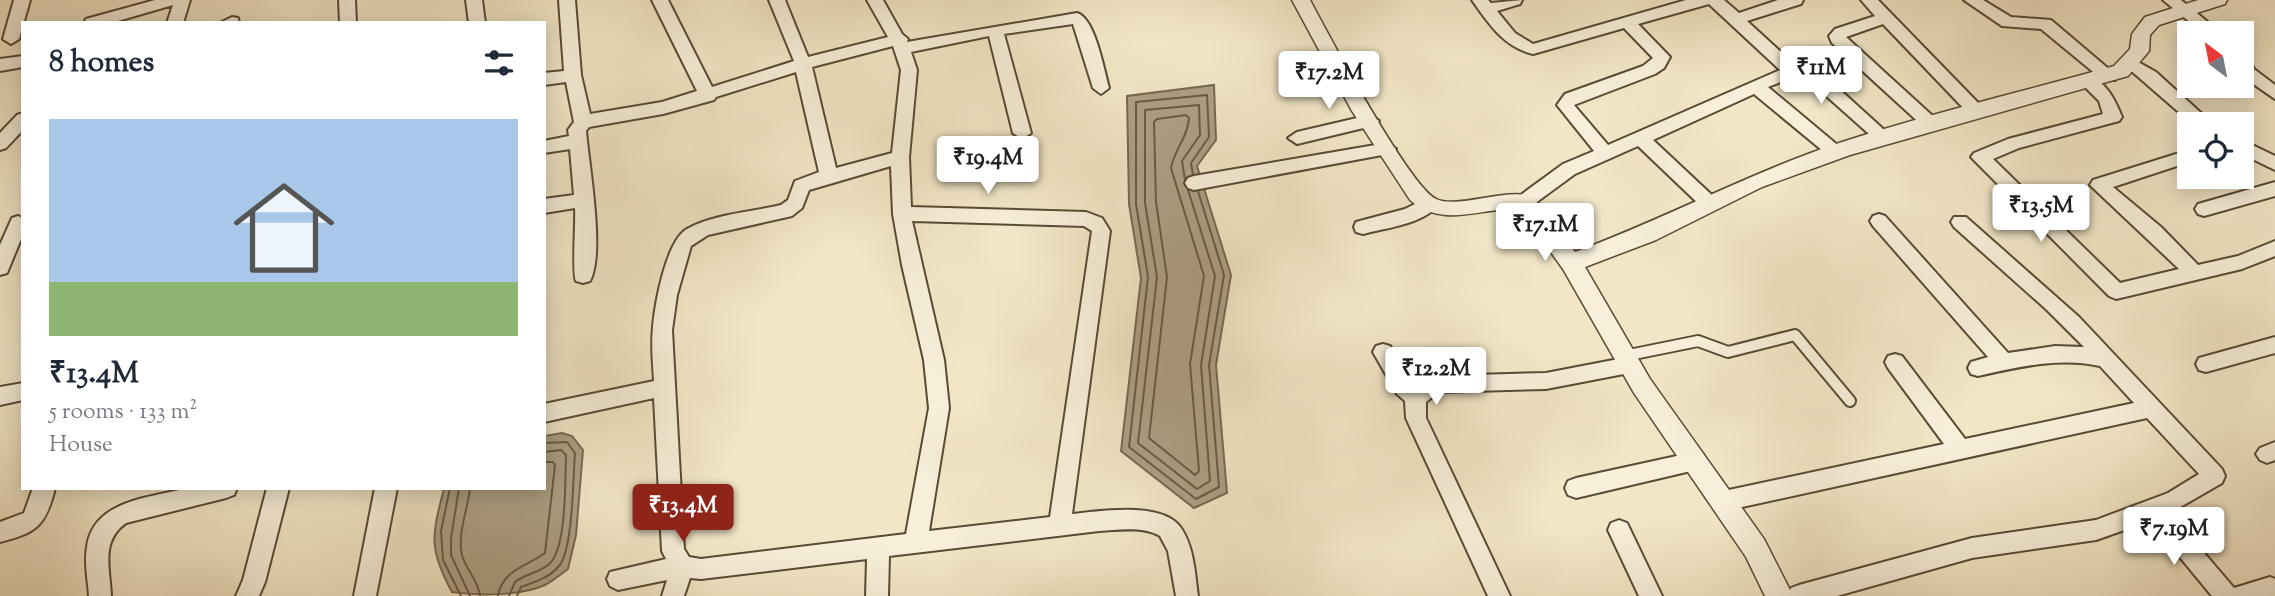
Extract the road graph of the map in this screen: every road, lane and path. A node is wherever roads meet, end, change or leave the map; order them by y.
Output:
1 (22, 0) edge
2 (173, 0) edge
3 (182, 0) edge
4 (347, 0) edge
5 (474, 0) edge
6 (567, 0) edge
7 (660, 0) edge
8 (777, 0) edge
9 (875, 0) edge
10 (1301, 0) edge
11 (1514, 0) edge
12 (1704, 0) edge
13 (1714, 0) edge
14 (1795, 0) edge
15 (1869, 0) edge
16 (1972, 0) edge
17 (2218, 0) edge
18 (1484, 4) edge
19 (2177, 5) edge
20 (1885, 18) junction
21 (1736, 19) junction
22 (99, 21) edge
23 (176, 21) edge
24 (348, 21) edge
25 (477, 21) edge
26 (2198, 21) edge
27 (1628, 22) junction
28 (995, 30) junction
29 (11, 39) dead end
30 (901, 44) junction
31 (21, 61) edge
32 (2129, 62) junction
33 (803, 64) junction
34 (0, 65) edge
35 (1791, 71) junction
36 (573, 75) junction
37 (2109, 76) junction
38 (2254, 77) edge
39 (546, 79) edge
40 (2088, 82) junction
41 (1756, 86) junction
42 (1101, 88) dead end
43 (2275, 93) edge
44 (708, 96) junction
45 (1976, 111) junction
46 (2190, 112) edge
47 (21, 121) edge
48 (1370, 121) junction
49 (1931, 124) junction
50 (580, 132) junction
51 (1022, 133) dead end
52 (1297, 138) dead end
53 (1640, 138) junction
54 (1884, 138) junction
55 (1, 141) edge
56 (546, 146) edge
57 (1387, 149) junction
58 (1604, 152) junction
59 (1835, 152) junction
60 (2254, 153) edge
61 (900, 158) junction
62 (2177, 160) edge
63 (2275, 164) edge
64 (829, 176) junction
65 (1194, 183) dead end
66 (2275, 189) edge
67 (583, 200) junction
68 (1524, 202) junction
69 (1429, 204) junction
70 (1710, 204) junction
71 (546, 206) edge
72 (2204, 209) dead end
73 (902, 214) junction
74 (1879, 221) dead end
75 (1960, 222) dead end
76 (18, 223) dead end
77 (1363, 227) dead end
78 (2275, 248) edge
79 (1571, 263) junction
80 (0, 268) edge
81 (2194, 273) junction
82 (583, 276) dead end
83 (2275, 345) edge
84 (1383, 352) dead end
85 (2106, 359) junction
86 (1626, 360) junction
87 (1895, 362) dead end
88 (2004, 362) junction
89 (2206, 364) dead end
90 (1978, 368) dead end
91 (665, 387) junction
92 (21, 392) edge
93 (0, 397) edge
94 (1416, 398) junction
95 (1850, 401) dead end
96 (2151, 408) junction
97 (546, 413) edge
98 (1961, 450) junction
99 (1695, 461) junction
100 (1576, 488) dead end
101 (44, 490) edge
102 (218, 490) edge
103 (277, 490) edge
104 (386, 490) edge
105 (1724, 501) junction
106 (2154, 510) junction
107 (1060, 525) junction
108 (1619, 530) dead end
109 (0, 532) edge
110 (916, 543) junction
111 (878, 548) junction
112 (682, 566) junction
113 (618, 579) dead end
114 (2275, 594) edge
115 (100, 596) edge
116 (247, 596) edge
117 (365, 596) edge
118 (673, 596) edge
119 (877, 596) edge
120 (1187, 596) edge
121 (1499, 596) edge
122 (1651, 596) edge
123 (1779, 596) edge
124 (1799, 596) edge
125 (2226, 596) edge
126 (2241, 596) edge

1 - 29 street
2 - 22 street
3 - 23 street
4 - 24 street
5 - 25 street
6 - 36 street
7 - 44 street
8 - 33 street
9 - 30 street
10 - 48 street
11 - 18 street
12 - 27 street
13 - 21 street
14 - 21 street
15 - 20 street
16 - 37 street
17 - 19 street
18 - 27 street
19 - 26 street
19 - 32 street
20 - 45 street
20 - 49 street
21 - 35 street
27 - 58 street
28 - 30 street
28 - 42 street
28 - 51 street
30 - 33 street
30 - 61 street
31 - 34 street
32 - 37 street
32 - 46 street
33 - 44 street
33 - 64 street
35 - 41 street
35 - 54 street
36 - 39 street
36 - 50 street
37 - 40 street
38 - 43 street
40 - 45 street
40 - 81 street
41 - 53 street
41 - 59 street
44 - 50 street
45 - 49 street
47 - 55 street
48 - 52 street
48 - 57 street
49 - 54 street
50 - 56 street
50 - 67 street
53 - 58 street
53 - 70 street
54 - 59 street
57 - 65 street
57 - 69 street
58 - 68 street
59 - 70 street
60 - 63 street
61 - 64 street
61 - 73 street
62 - 81 street
64 - 91 street
66 - 72 street
67 - 71 street
67 - 82 street
68 - 69 street
68 - 79 street
69 - 77 street
70 - 79 street
73 - 107 street
73 - 110 street
74 - 88 street
75 - 85 street
76 - 80 street
78 - 81 street
79 - 86 street
83 - 89 street
84 - 94 street
85 - 88 street
85 - 96 street
86 - 94 street
86 - 95 lane
86 - 99 street
87 - 98 street
88 - 90 street
91 - 97 street
91 - 112 street
92 - 93 street
94 - 121 street
96 - 98 street
96 - 106 street
98 - 105 street
99 - 100 street
99 - 105 street
101 - 109 street
102 - 115 street
103 - 116 street
104 - 117 street
105 - 123 street
106 - 124 street
106 - 125 street
107 - 110 street
107 - 120 street
108 - 122 street
110 - 111 street
111 - 112 street
111 - 119 street
112 - 113 street
112 - 118 street
114 - 126 street

